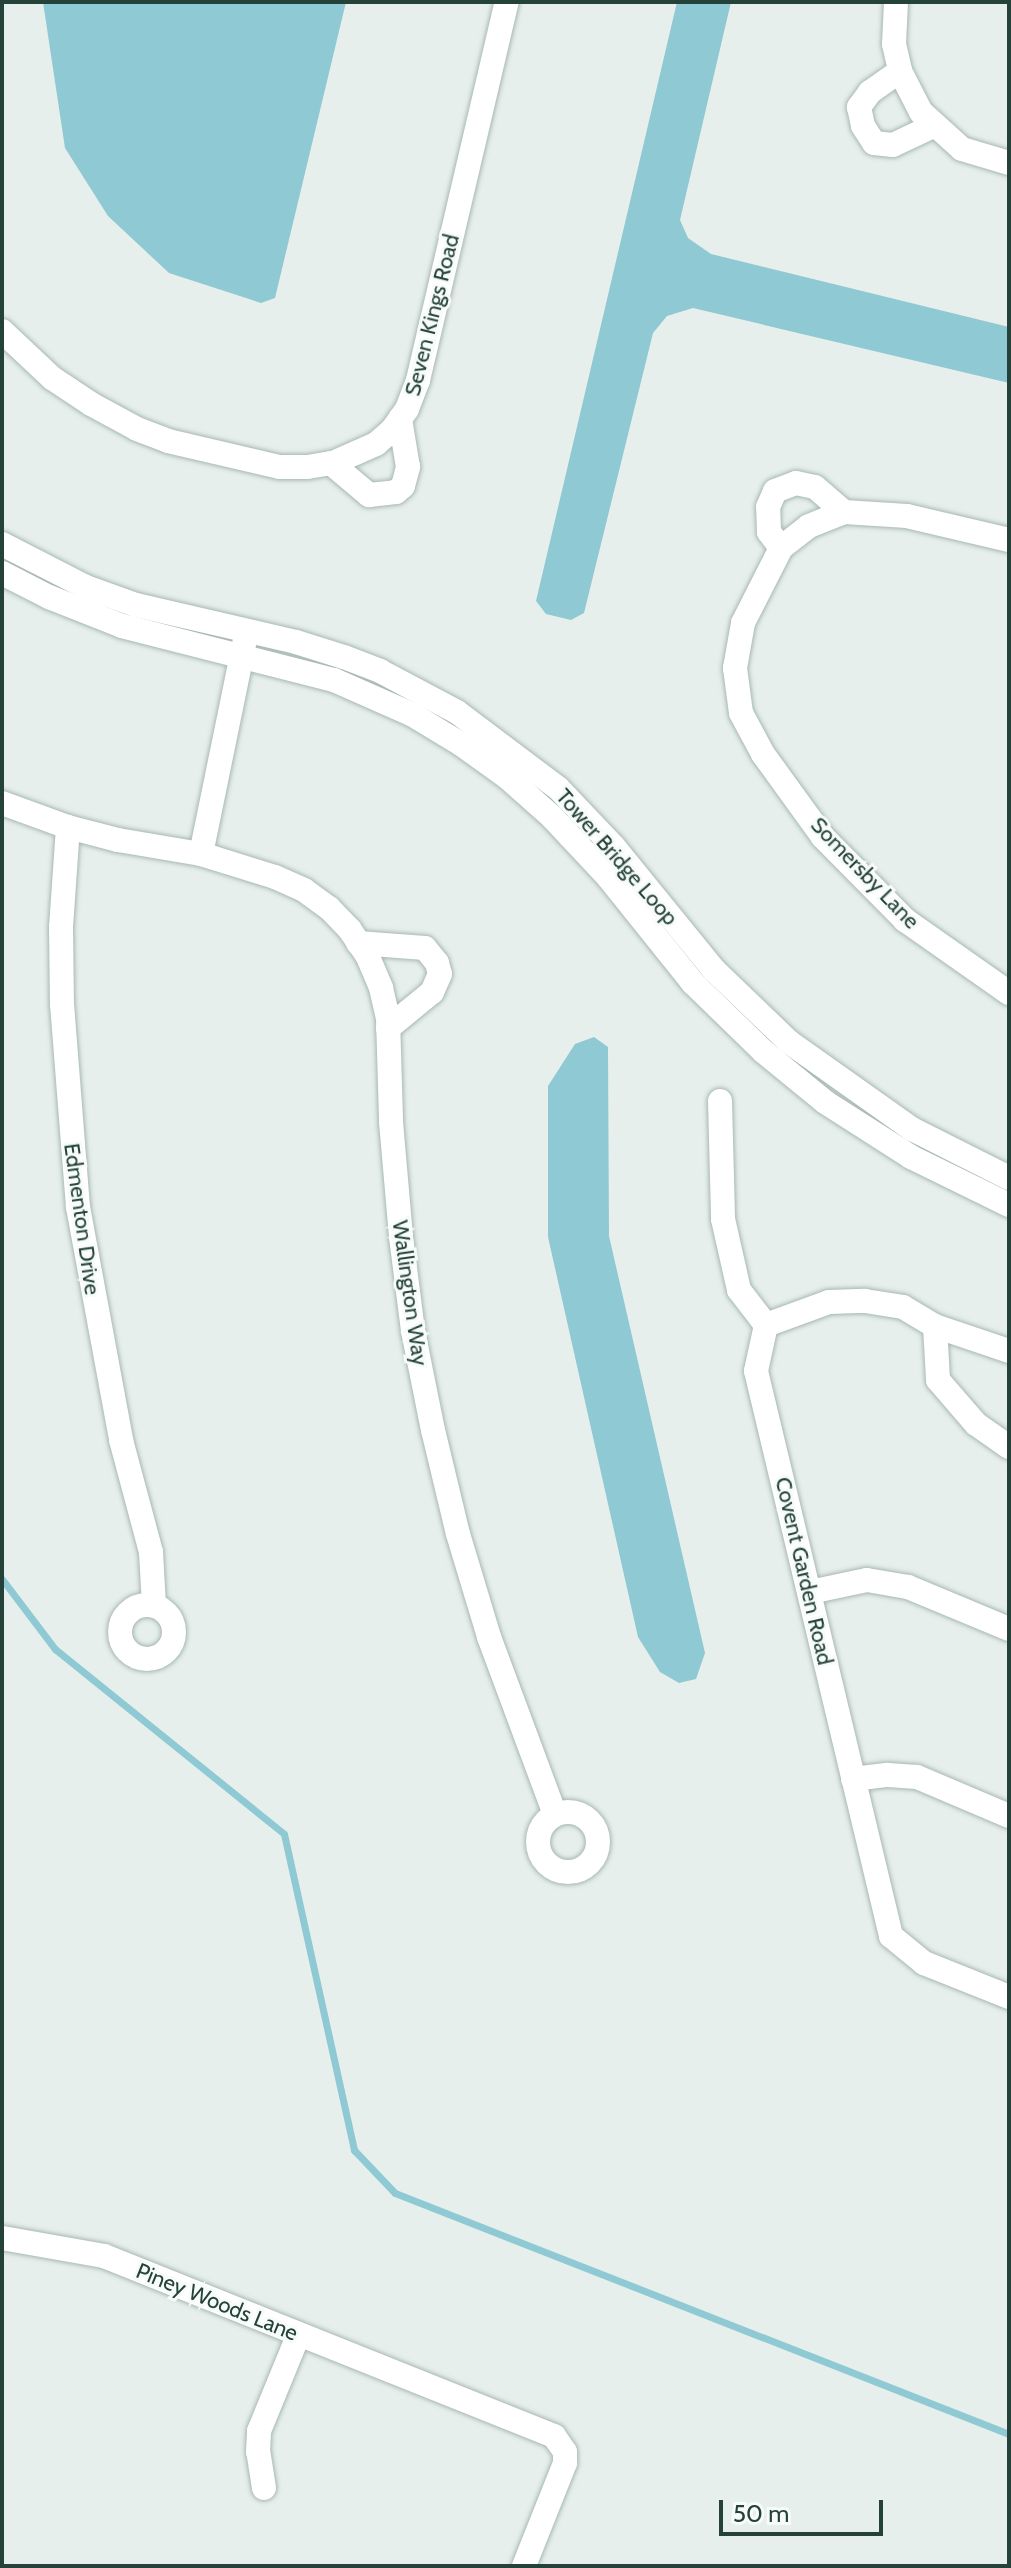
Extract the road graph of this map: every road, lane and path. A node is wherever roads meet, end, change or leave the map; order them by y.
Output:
1 (507, 2) edge
2 (896, 2) edge
3 (900, 71) junction
4 (933, 126) junction
5 (1009, 163) edge
6 (2, 331) edge
7 (400, 419) junction
8 (331, 463) junction
9 (844, 512) junction
10 (1009, 540) edge
11 (2, 544) edge
12 (781, 548) junction
13 (2, 573) edge
14 (247, 631) junction
15 (241, 656) junction
16 (2, 786) edge
17 (2, 795) edge
18 (2, 803) edge
19 (68, 827) junction
20 (201, 854) junction
21 (358, 943) junction
22 (1009, 993) edge
23 (388, 1028) junction
24 (720, 1101) dead end
25 (1009, 1178) edge
26 (1009, 1205) edge
27 (766, 1325) junction
28 (935, 1326) junction
29 (1009, 1351) edge
30 (1009, 1447) edge
31 (810, 1592) junction
32 (154, 1606) dead end
33 (1009, 1629) edge
34 (853, 1779) junction
35 (555, 1814) dead end
36 (1009, 1816) edge
37 (1009, 1997) edge
38 (2, 2238) edge
39 (298, 2336) junction
40 (264, 2488) dead end
41 (524, 2566) edge

1 - 7 street, Seven Kings Road
2 - 3 street
3 - 4 street
3 - 4 street
4 - 5 street
6 - 8 street, Seven Kings Road
7 - 8 street, Seven Kings Road
7 - 8 street
9 - 10 street, Somersby Lane
9 - 12 street, Somersby Lane
9 - 12 street
11 - 14 street, Tower Bridge Loop
12 - 22 street, Somersby Lane
13 - 15 street, Tower Bridge Loop
14 - 15 street
14 - 25 street, Tower Bridge Loop
15 - 20 street
15 - 26 street, Tower Bridge Loop
16 - 17 street
18 - 19 street, Wallington Way
19 - 20 street, Wallington Way
19 - 32 street, Edmenton Drive
20 - 21 street, Wallington Way
21 - 23 street, Wallington Way
21 - 23 street
23 - 35 street, Wallington Way
24 - 27 street
27 - 28 street
27 - 31 street, Covent Garden Road
28 - 29 street
28 - 30 street
31 - 33 street
31 - 34 street, Covent Garden Road
34 - 36 street
34 - 37 street, Covent Garden Road
38 - 39 street, Piney Woods Lane
39 - 40 street
39 - 41 street, Piney Woods Lane

